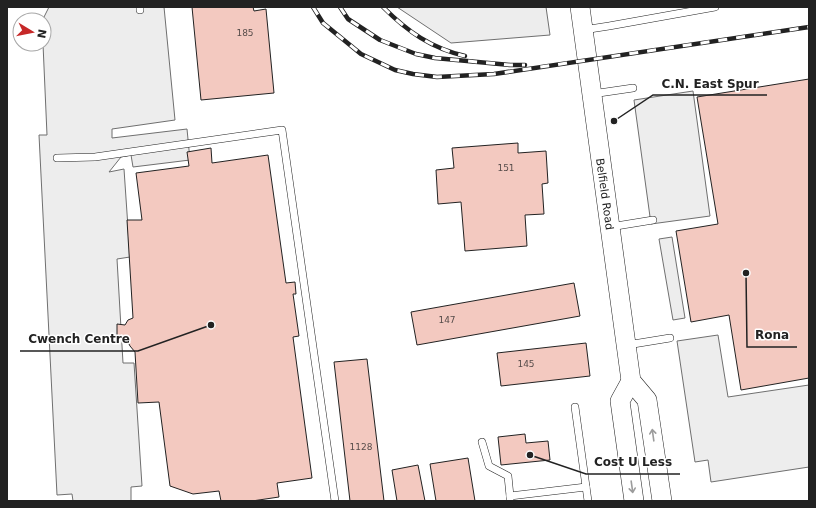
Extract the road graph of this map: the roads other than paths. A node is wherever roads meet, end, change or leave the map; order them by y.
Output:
1 (580, 7) edge
2 (715, 7) edge
3 (583, 30) junction
4 (633, 88) dead end
5 (591, 94) junction
6 (57, 158) dead end
7 (653, 220) dead end
8 (610, 226) junction
9 (670, 338) dead end
10 (626, 345) junction
11 (631, 381) junction
12 (575, 407) dead end
13 (482, 442) dead end
14 (586, 488) junction
15 (510, 498) edge
16 (335, 501) edge
17 (588, 501) edge
18 (634, 501) edge
19 (662, 501) edge

1 - 3 main road, Belfield Road
2 - 3 lane
3 - 5 main road, Belfield Road
4 - 5 lane
5 - 8 main road, Belfield Road
6 - 16 lane
7 - 8 lane
8 - 10 main road, Belfield Road
9 - 10 lane
10 - 11 main road, Belfield Road
11 -> 18 main road
19 -> 11 main road
12 - 14 lane
13 - 15 lane
14 - 15 lane
14 - 17 lane

